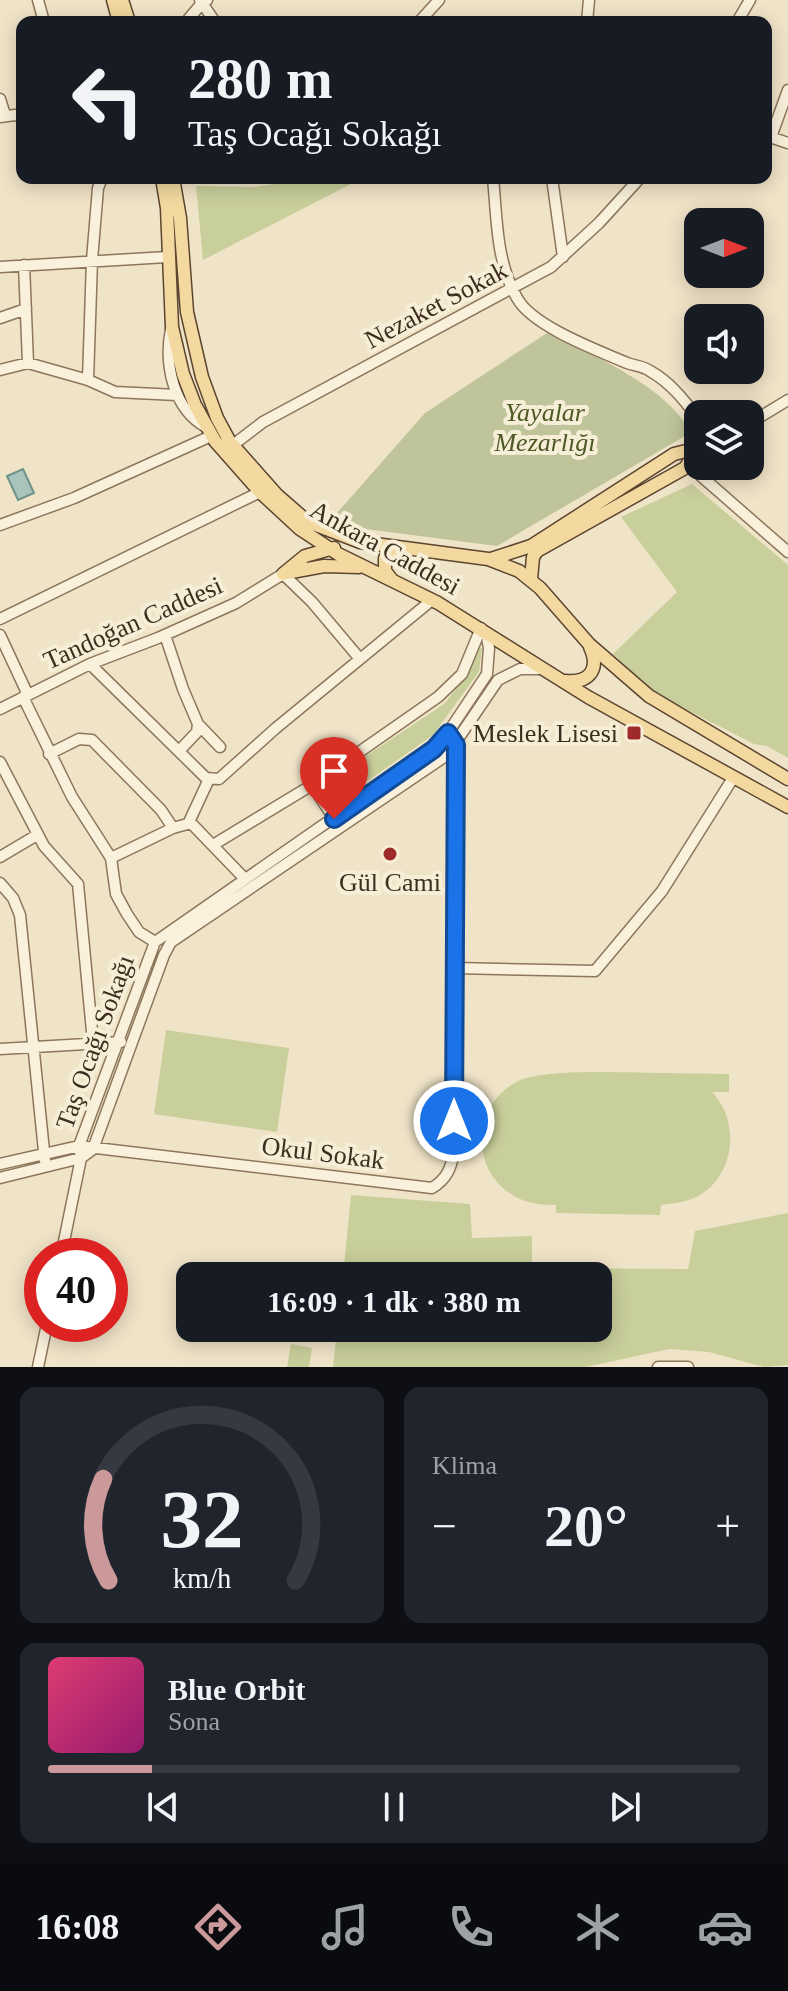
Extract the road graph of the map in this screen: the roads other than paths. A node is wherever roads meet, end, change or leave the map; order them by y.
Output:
1 (439, 0) edge
2 (424, 16) edge
3 (788, 90) edge
4 (0, 99) edge
5 (2, 116) edge
6 (772, 128) edge
7 (100, 184) edge
8 (163, 184) edge
9 (174, 184) edge
10 (494, 184) edge
11 (553, 184) edge
12 (635, 184) edge
13 (167, 257) junction
14 (563, 257) junction
15 (92, 260) junction
16 (24, 265) junction
17 (0, 267) edge
18 (513, 289) junction
19 (26, 309) junction
20 (0, 318) edge
21 (172, 327) junction
22 (28, 363) junction
23 (0, 370) edge
24 (88, 380) junction
25 (177, 395) junction
26 (685, 400) edge
27 (788, 400) edge
28 (764, 415) edge
29 (209, 431) junction
30 (233, 445) junction
31 (684, 452) edge
32 (684, 469) edge
33 (706, 480) edge
34 (260, 492) junction
35 (0, 525) edge
36 (308, 535) junction
37 (360, 542) junction
38 (413, 547) junction
39 (330, 549) junction
40 (788, 552) edge
41 (305, 556) junction
42 (488, 559) junction
43 (363, 567) junction
44 (283, 574) junction
45 (531, 579) junction
46 (392, 580) junction
47 (432, 600) junction
48 (0, 619) edge
49 (481, 628) junction
50 (0, 635) edge
51 (165, 635) junction
52 (589, 644) junction
53 (360, 659) junction
54 (90, 664) junction
55 (545, 669) junction
56 (566, 681) junction
57 (26, 696) junction
58 (0, 709) edge
59 (198, 724) junction
60 (448, 733) junction
61 (456, 745) junction
62 (220, 747) dead end
63 (179, 751) junction
64 (49, 754) junction
65 (0, 762) edge
66 (733, 778) junction
67 (209, 779) junction
68 (788, 779) edge
69 (312, 785) junction
70 (788, 806) edge
71 (189, 822) junction
72 (337, 824) junction
73 (173, 828) junction
74 (37, 835) junction
75 (213, 845) junction
76 (0, 857) edge
77 (111, 858) junction
78 (245, 879) junction
79 (0, 883) edge
80 (155, 942) junction
81 (455, 968) junction
82 (118, 1040) junction
83 (93, 1042) junction
84 (131, 1045) junction
85 (35, 1047) junction
86 (0, 1049) edge
87 (93, 1149) junction
88 (80, 1152) junction
89 (45, 1155) junction
90 (0, 1164) edge
91 (46, 1167) junction
92 (0, 1178) edge
93 (64, 1238) edge
94 (43, 1342) edge
95 (38, 1367) edge
96 (658, 1367) edge
97 (688, 1367) edge

1 - 2 street
3 - 6 street
4 - 5 street
7 - 15 street
8 - 13 main road, Ankara Caddesi
9 - 30 main road, Ankara Caddesi
10 - 18 street
11 - 14 street
12 - 14 street, Nezaket Sokak
13 - 15 street
13 - 21 main road, Ankara Caddesi
14 - 18 street, Nezaket Sokak
15 - 16 street
15 - 24 street
16 - 17 street
16 - 19 street
18 - 26 street
18 - 30 street, Nezaket Sokak
19 - 20 street
19 - 22 street
21 - 25 street
21 - 29 main road, Ankara Caddesi
22 - 23 street
22 - 24 street
24 - 25 street
25 - 29 street
27 - 28 street
29 - 34 main road, Ankara Caddesi
29 - 35 street
30 - 37 main road, Ankara Caddesi
31 - 42 main road
32 - 45 main road
33 - 40 street
34 - 36 main road, Ankara Caddesi
34 - 48 street
36 - 39 main road, Ankara Caddesi
36 - 41 main road
37 - 38 main road, Ankara Caddesi
37 - 39 main road
38 - 42 main road, Ankara Caddesi
38 - 46 main road
39 - 41 main road
39 - 43 main road, Ankara Caddesi
41 - 44 main road
42 - 45 main road, Ankara Caddesi
43 - 44 main road
43 - 46 main road, Ankara Caddesi
44 - 51 street, Tandoğan Caddesi
44 - 53 street
45 - 52 main road, Ankara Caddesi
46 - 47 main road, Ankara Caddesi
47 - 49 main road, Ankara Caddesi
47 - 53 street
49 - 55 main road, Ankara Caddesi
49 - 60 street, Taş Ocağı Sokağı
49 - 69 street
50 - 57 street
51 - 54 street, Tandoğan Caddesi
51 - 59 street
52 - 56 main road
52 - 68 main road, Ankara Caddesi
53 - 67 street
54 - 57 street, Tandoğan Caddesi
54 - 63 street
55 - 56 main road, Ankara Caddesi
55 - 61 street
56 - 66 main road, Ankara Caddesi
57 - 58 street, Tandoğan Caddesi
57 - 64 street
59 - 62 street
59 - 63 street
60 - 61 street
60 - 72 street, Taş Ocağı Sokağı
61 - 72 street
61 - 81 street, Okul Sokak
63 - 67 street
64 - 73 street
64 - 77 street
65 - 74 street
66 - 70 main road, Ankara Caddesi
66 - 81 street
67 - 71 street
69 - 72 street
69 - 75 street
71 - 73 street
71 - 75 street
72 - 78 street, Taş Ocağı Sokağı
72 - 84 street
73 - 77 street
74 - 76 street
74 - 83 street
75 - 78 street
77 - 80 street
78 - 80 street, Taş Ocağı Sokağı
79 - 85 street
80 - 82 street, Taş Ocağı Sokağı
81 - 87 street, Okul Sokak
82 - 83 street
82 - 84 street
82 - 88 street, Taş Ocağı Sokağı
83 - 85 street
84 - 87 street
85 - 86 street
85 - 89 street
87 - 88 street
88 - 89 street
88 - 91 street
88 - 93 street, Taş Ocağı Sokağı
89 - 90 street
89 - 91 street
91 - 92 street
94 - 95 street
96 - 97 street

